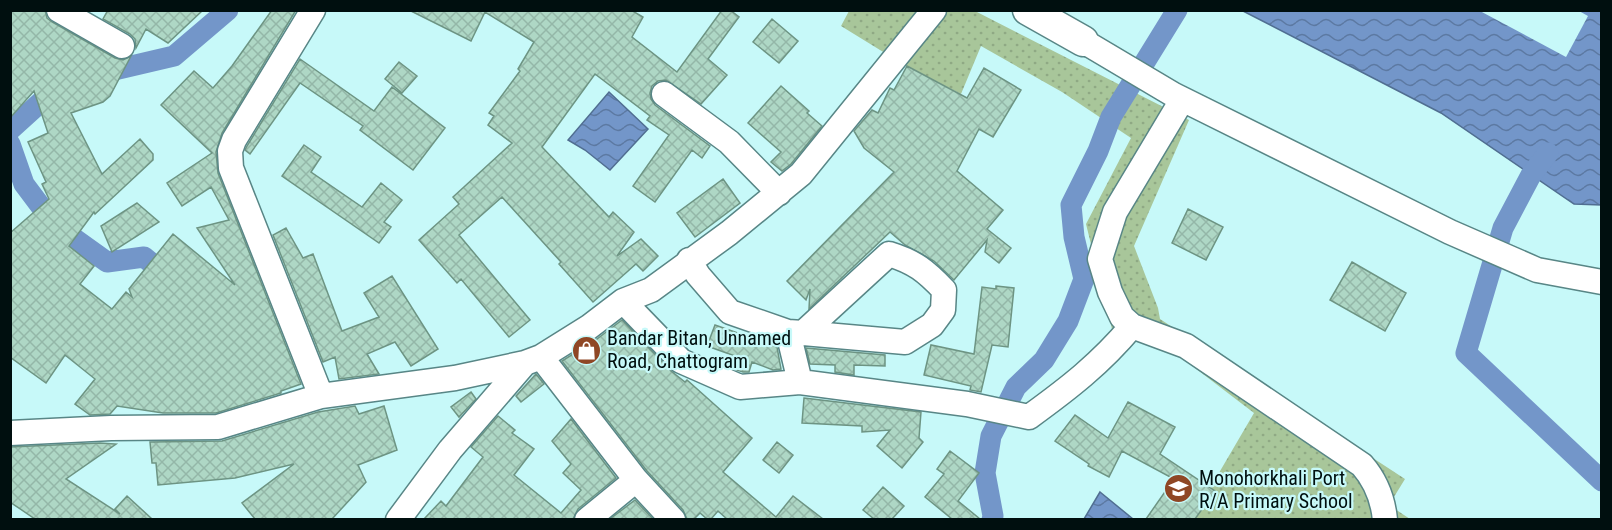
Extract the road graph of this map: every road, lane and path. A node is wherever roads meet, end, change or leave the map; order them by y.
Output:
1 (59, 10) edge
2 (313, 10) edge
3 (934, 10) edge
4 (1028, 10) edge
5 (1083, 41) joint
6 (122, 46) dead end
7 (664, 94) dead end
8 (1178, 97) junction
9 (779, 193) junction
10 (689, 260) junction
11 (1602, 282) edge
12 (623, 301) junction
13 (1132, 326) junction
14 (796, 333) junction
15 (533, 360) junction
16 (800, 382) junction
17 (321, 396) junction
18 (10, 433) edge
19 (636, 480) junction
20 (398, 519) edge
21 (587, 519) edge
22 (673, 519) edge
23 (1385, 519) edge

1 - 6 street
2 - 17 street
3 - 9 street
4 - 5 main road
5 - 8 street
7 - 9 street
8 - 11 street
8 - 13 street
9 - 10 street
10 - 12 street
10 - 14 street
12 - 15 street
12 - 16 street
13 - 16 street
13 - 23 street
14 - 14 street
14 - 16 street
15 - 17 street
15 - 19 street
15 - 20 street
17 - 18 street
19 - 21 street
19 - 22 street

